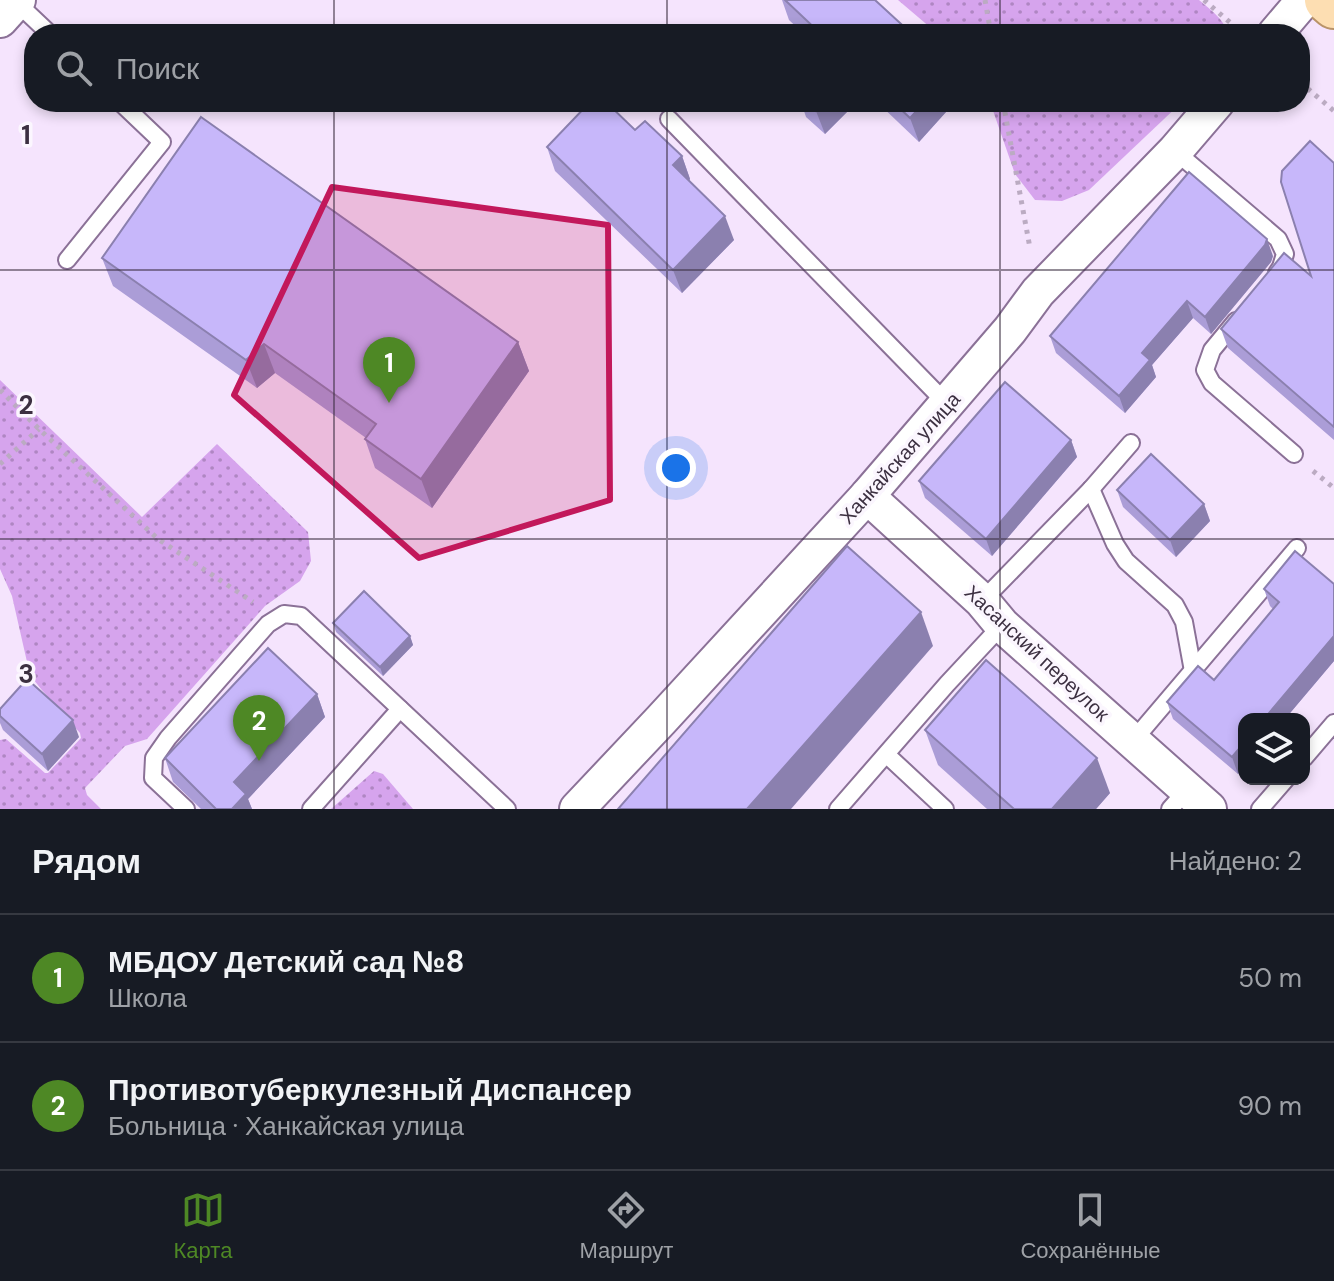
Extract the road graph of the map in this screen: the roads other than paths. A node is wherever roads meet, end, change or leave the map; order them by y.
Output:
1 (1304, 0) edge
2 (1327, 0) edge
3 (1334, 6) edge
4 (11, 7) edge
5 (36, 24) edge
6 (1284, 24) edge
7 (130, 112) edge
8 (1208, 112) edge
9 (669, 119) dead end
10 (1175, 151) junction
11 (67, 260) dead end
12 (948, 405) junction
13 (1131, 443) dead end
14 (1294, 454) dead end
15 (1091, 489) junction
16 (867, 496) junction
17 (1297, 548) edge
18 (992, 613) junction
19 (1193, 671) junction
20 (400, 709) junction
21 (1334, 723) edge
22 (1132, 742) junction
23 (1310, 751) edge
24 (887, 755) junction
25 (1281, 785) edge
26 (1189, 803) edge
27 (186, 809) edge
28 (311, 809) edge
29 (507, 809) edge
30 (577, 809) edge
31 (838, 809) edge
32 (945, 809) edge
33 (1260, 809) edge

1 - 6 street
2 - 3 main road
4 - 5 lane
7 - 11 lane
8 - 10 street, Ханкайская улица
9 - 12 lane
10 - 12 street, Ханкайская улица
10 - 14 lane
12 - 16 street, Ханкайская улица
13 - 15 lane
15 - 18 lane
15 - 19 lane
16 - 18 street, Хасанский переулок
16 - 30 street, Ханкайская улица
17 - 19 lane
18 - 22 street, Хасанский переулок
18 - 24 lane
19 - 22 lane
20 - 27 lane
20 - 28 lane
20 - 29 lane
21 - 23 lane
22 - 26 street, Хасанский переулок
24 - 31 lane
24 - 32 lane
25 - 33 lane

